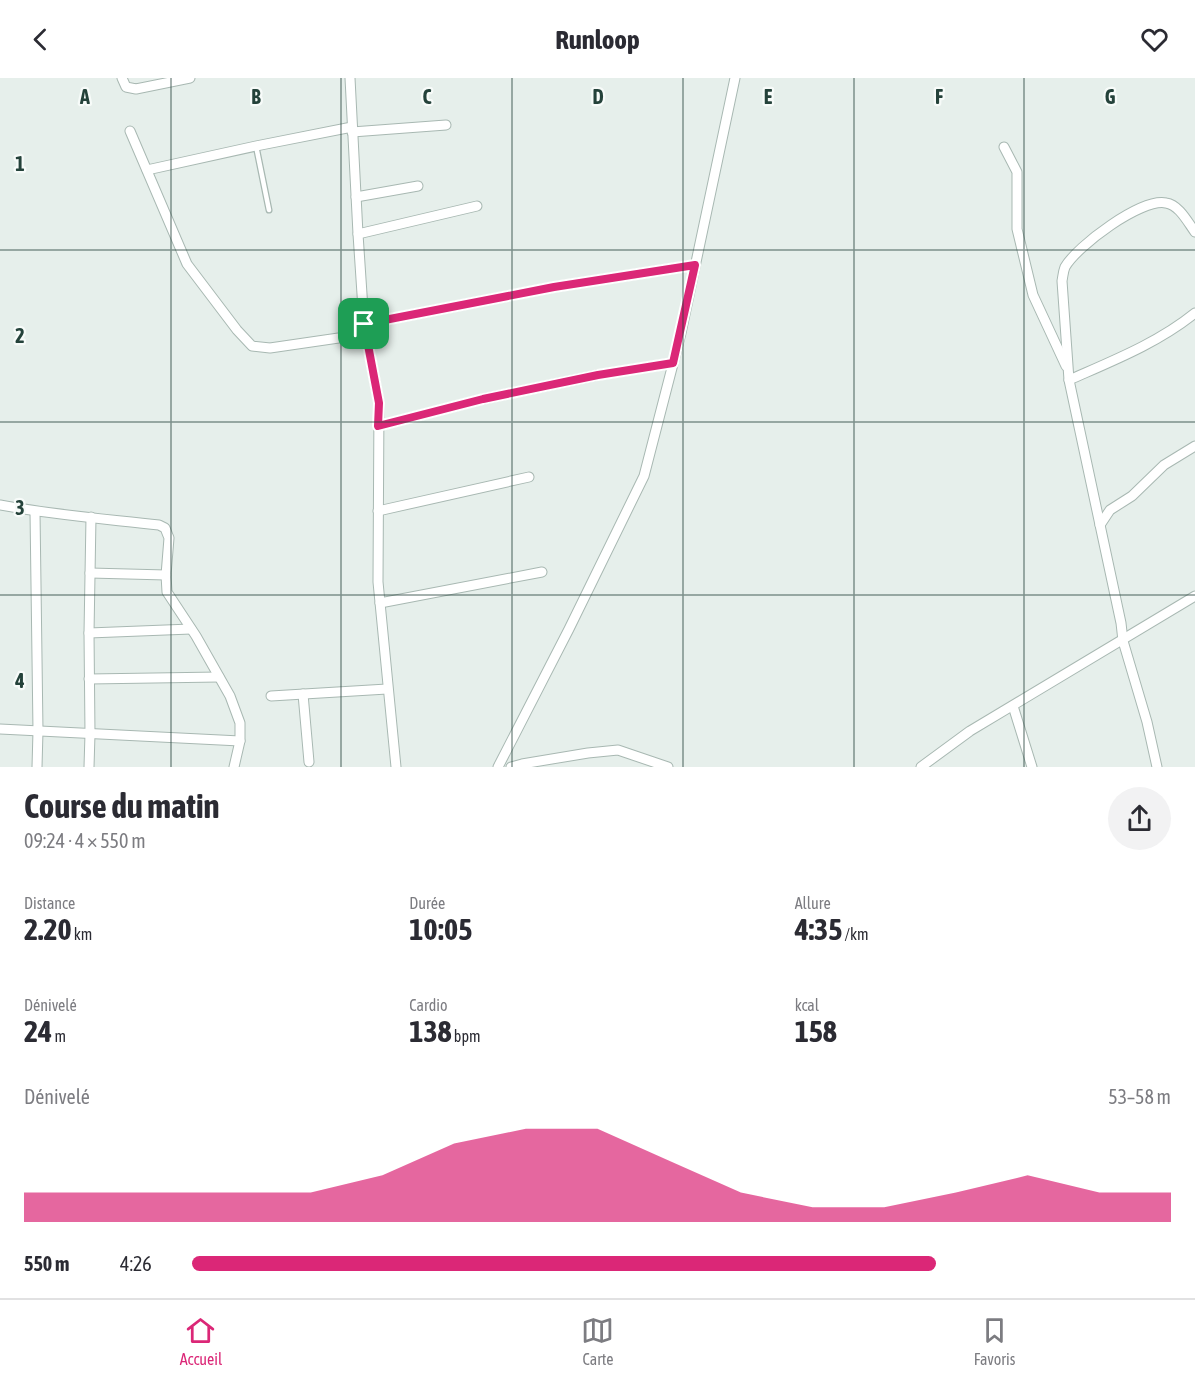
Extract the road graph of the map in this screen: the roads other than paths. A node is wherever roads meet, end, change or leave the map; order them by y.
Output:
1 (122, 78) edge
2 (190, 78) edge
3 (350, 78) edge
4 (735, 78) edge
5 (446, 125) dead end
6 (352, 129) junction
7 (130, 130) dead end
8 (256, 146) junction
9 (1004, 147) dead end
10 (147, 170) junction
11 (418, 186) dead end
12 (356, 197) junction
13 (477, 206) dead end
14 (269, 210) dead end
15 (1195, 232) edge
16 (358, 234) junction
17 (695, 265) junction
18 (1195, 313) edge
19 (365, 329) junction
20 (673, 363) junction
21 (1069, 376) junction
22 (378, 426) junction
23 (1195, 446) edge
24 (529, 477) dead end
25 (0, 505) edge
26 (378, 511) junction
27 (35, 512) junction
28 (91, 517) junction
29 (1100, 525) junction
30 (542, 572) dead end
31 (90, 573) junction
32 (166, 575) junction
33 (1195, 596) edge
34 (380, 603) junction
35 (191, 629) junction
36 (89, 633) junction
37 (1123, 640) junction
38 (219, 677) junction
39 (89, 679) junction
40 (387, 689) junction
41 (303, 694) junction
42 (271, 696) dead end
43 (1013, 706) junction
44 (0, 729) edge
45 (38, 731) junction
46 (90, 734) junction
47 (240, 741) junction
48 (309, 762) dead end
49 (37, 767) edge
50 (89, 767) edge
51 (234, 767) edge
52 (396, 767) edge
53 (498, 767) edge
54 (511, 767) edge
55 (668, 767) edge
56 (921, 767) edge
57 (1032, 767) edge
58 (1157, 767) edge

1 - 2 street
3 - 6 street
4 - 17 street
5 - 6 street
6 - 8 street
6 - 12 street
7 - 10 street
8 - 10 street
8 - 14 lane
9 - 21 street
10 - 19 street
11 - 12 street
12 - 16 street
13 - 16 street
15 - 21 street
16 - 19 street
17 - 19 street
17 - 20 street
18 - 21 street
19 - 22 street
20 - 22 street
20 - 53 street
21 - 29 street
22 - 26 street
23 - 29 street
24 - 26 street
25 - 27 street
26 - 34 street
27 - 28 street
27 - 45 street
28 - 31 street
28 - 32 street
29 - 37 street
30 - 34 street
31 - 32 street
31 - 36 street
32 - 35 street
33 - 37 street
34 - 40 street
35 - 36 street
35 - 38 street
36 - 39 street
37 - 43 street
37 - 58 street
38 - 39 street
38 - 47 street
39 - 46 street
40 - 41 street
40 - 52 street
41 - 42 street
41 - 48 street
43 - 56 street
43 - 57 street
44 - 45 street
45 - 46 street
45 - 49 street
46 - 47 street
46 - 50 street
47 - 51 street
54 - 55 street

